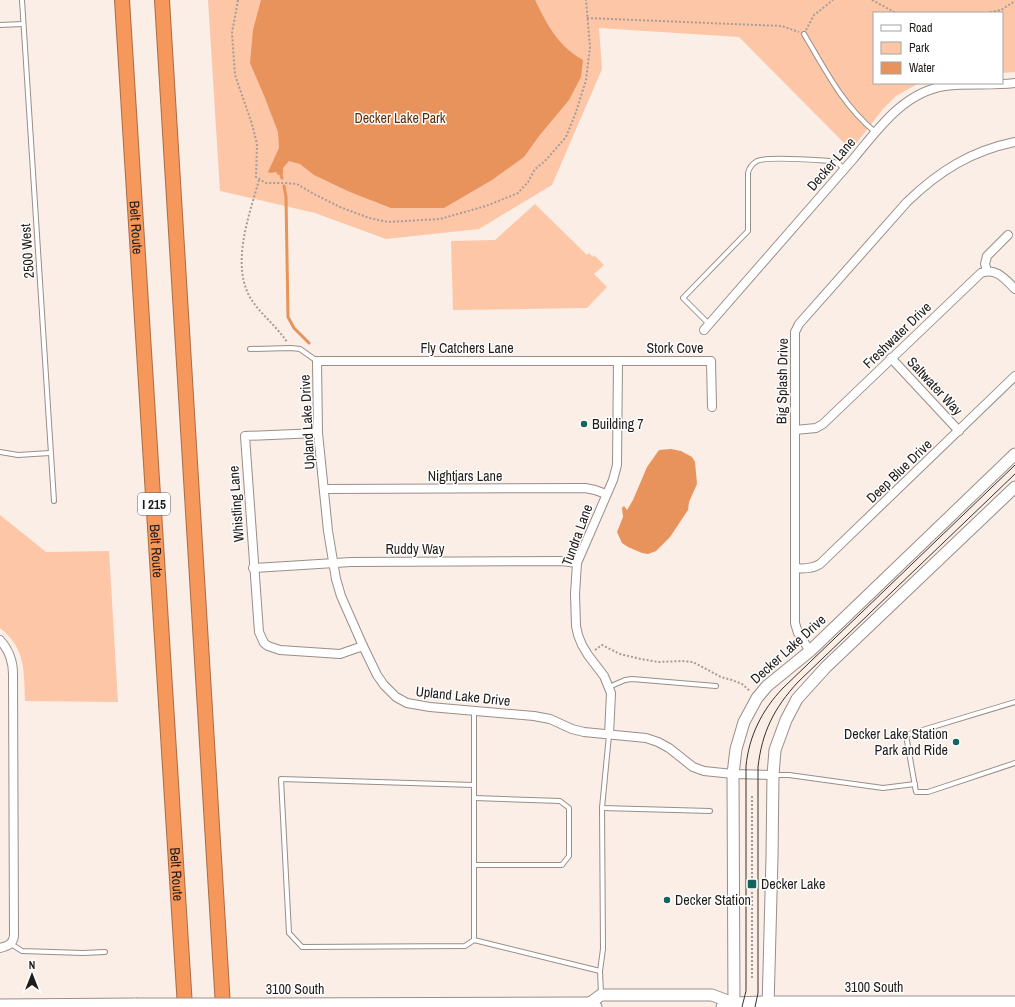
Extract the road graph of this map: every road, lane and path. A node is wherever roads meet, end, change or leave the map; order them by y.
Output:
1 (22, 0) edge
2 (122, 0) edge
3 (162, 0) edge
4 (238, 0) edge
5 (586, 0) edge
6 (833, 0) edge
7 (872, 0) edge
8 (1015, 1) edge
9 (894, 12) edge
10 (991, 12) edge
11 (588, 18) junction
12 (23, 24) junction
13 (0, 25) edge
14 (804, 34) junction
15 (1015, 83) edge
16 (991, 84) edge
17 (1003, 84) edge
18 (875, 133) junction
19 (1015, 142) edge
20 (844, 169) junction
21 (259, 180) junction
22 (1008, 235) dead end
23 (986, 271) junction
24 (1015, 289) edge
25 (707, 327) joint
26 (291, 348) junction
27 (250, 349) dead end
28 (891, 358) junction
29 (317, 361) junction
30 (618, 361) junction
31 (1015, 376) edge
32 (712, 407) dead end
33 (795, 430) junction
34 (959, 431) junction
35 (318, 433) junction
36 (0, 452) edge
37 (50, 453) junction
38 (1015, 454) edge
39 (1015, 487) edge
40 (324, 490) junction
41 (606, 494) junction
42 (54, 501) dead end
43 (333, 563) junction
44 (577, 563) junction
45 (253, 568) junction
46 (795, 568) junction
47 (0, 640) edge
48 (363, 646) junction
49 (594, 650) dead end
50 (810, 651) junction
51 (716, 686) dead end
52 (609, 687) junction
53 (752, 693) dead end
54 (1015, 702) edge
55 (474, 712) junction
56 (609, 735) junction
57 (1015, 763) edge
58 (733, 774) junction
59 (772, 775) junction
60 (915, 784) junction
61 (474, 785) junction
62 (752, 796) dead end
63 (474, 798) junction
64 (602, 808) junction
65 (710, 811) dead end
66 (474, 865) junction
67 (474, 940) junction
68 (11, 944) junction
69 (0, 948) edge
70 (105, 952) dead end
71 (600, 971) junction
72 (752, 978) dead end
73 (601, 995) junction
74 (1015, 1002) edge
75 (0, 1004) edge
76 (593, 1005) edge
77 (733, 1005) edge
78 (768, 1005) edge
79 (870, 1005) edge
80 (934, 1005) edge
81 (185, 1007) edge
82 (223, 1007) edge
83 (722, 1007) edge

1 - 12 lane, 2500 West
2 - 81 highway, Belt Route / I 215
3 - 82 highway
4 - 21 path
5 - 11 path
6 - 14 path
7 - 9 path
8 - 10 path
11 - 14 path
11 - 21 path
12 - 13 lane
12 - 37 lane, 2500 West
14 - 18 lane
15 - 17 street, Decker Lane
16 - 18 street, Decker Lane
18 - 20 street, Decker Lane
19 - 33 street, Big Splash Drive
20 - 25 street, Decker Lane
20 - 25 lane
21 - 26 path
22 - 23 street
23 - 24 street
23 - 28 street, Freshwater Drive
26 - 27 lane
26 - 29 lane
28 - 33 street, Freshwater Drive
28 - 34 street, Saltwater Way
29 - 30 street, Fly Catchers Lane
29 - 35 street, Upland Lake Drive
30 - 32 street, Stork Cove
30 - 41 street, Tundra Lane
31 - 34 street, Deep Blue Drive
33 - 46 street, Big Splash Drive
34 - 46 street, Deep Blue Drive
35 - 40 street, Upland Lake Drive
35 - 45 street, Whistling Lane
36 - 37 lane
37 - 42 lane, 2500 West
38 - 50 street, Decker Lake Drive
39 - 59 street
40 - 41 street, Nightjars Lane
40 - 43 street, Upland Lake Drive
41 - 44 street, Tundra Lane
43 - 44 street, Ruddy Way
43 - 45 street, Ruddy Way
43 - 48 street, Upland Lake Drive
44 - 52 street, Tundra Lane
45 - 48 street, Whistling Lane
46 - 50 street, Big Splash Drive
47 - 68 street
48 - 55 street, Upland Lake Drive
49 - 53 path
50 - 58 street, Decker Lake Drive
51 - 52 lane
52 - 56 street, Tundra Lane
54 - 60 lane
55 - 56 street, Upland Lake Drive
55 - 61 lane
56 - 58 street, Upland Lake Drive
56 - 64 lane
57 - 60 lane
58 - 59 street, Upland Lake Drive
58 - 77 street, Decker Lake Drive
59 - 60 lane
59 - 78 street
61 - 63 lane
61 - 67 lane
62 - 72 path
63 - 66 lane
63 - 66 lane
64 - 65 lane
64 - 71 lane
66 - 67 lane
67 - 71 lane
68 - 69 street
68 - 70 lane
71 - 73 lane
73 - 76 street, 3100 South
73 - 77 street, 3100 South
74 - 80 street, 3100 South
75 - 76 street, 3100 South, bridge
77 - 78 street, 3100 South
77 - 83 street, 3100 South
78 - 79 street, 3100 South
79 - 80 street, 3100 South

